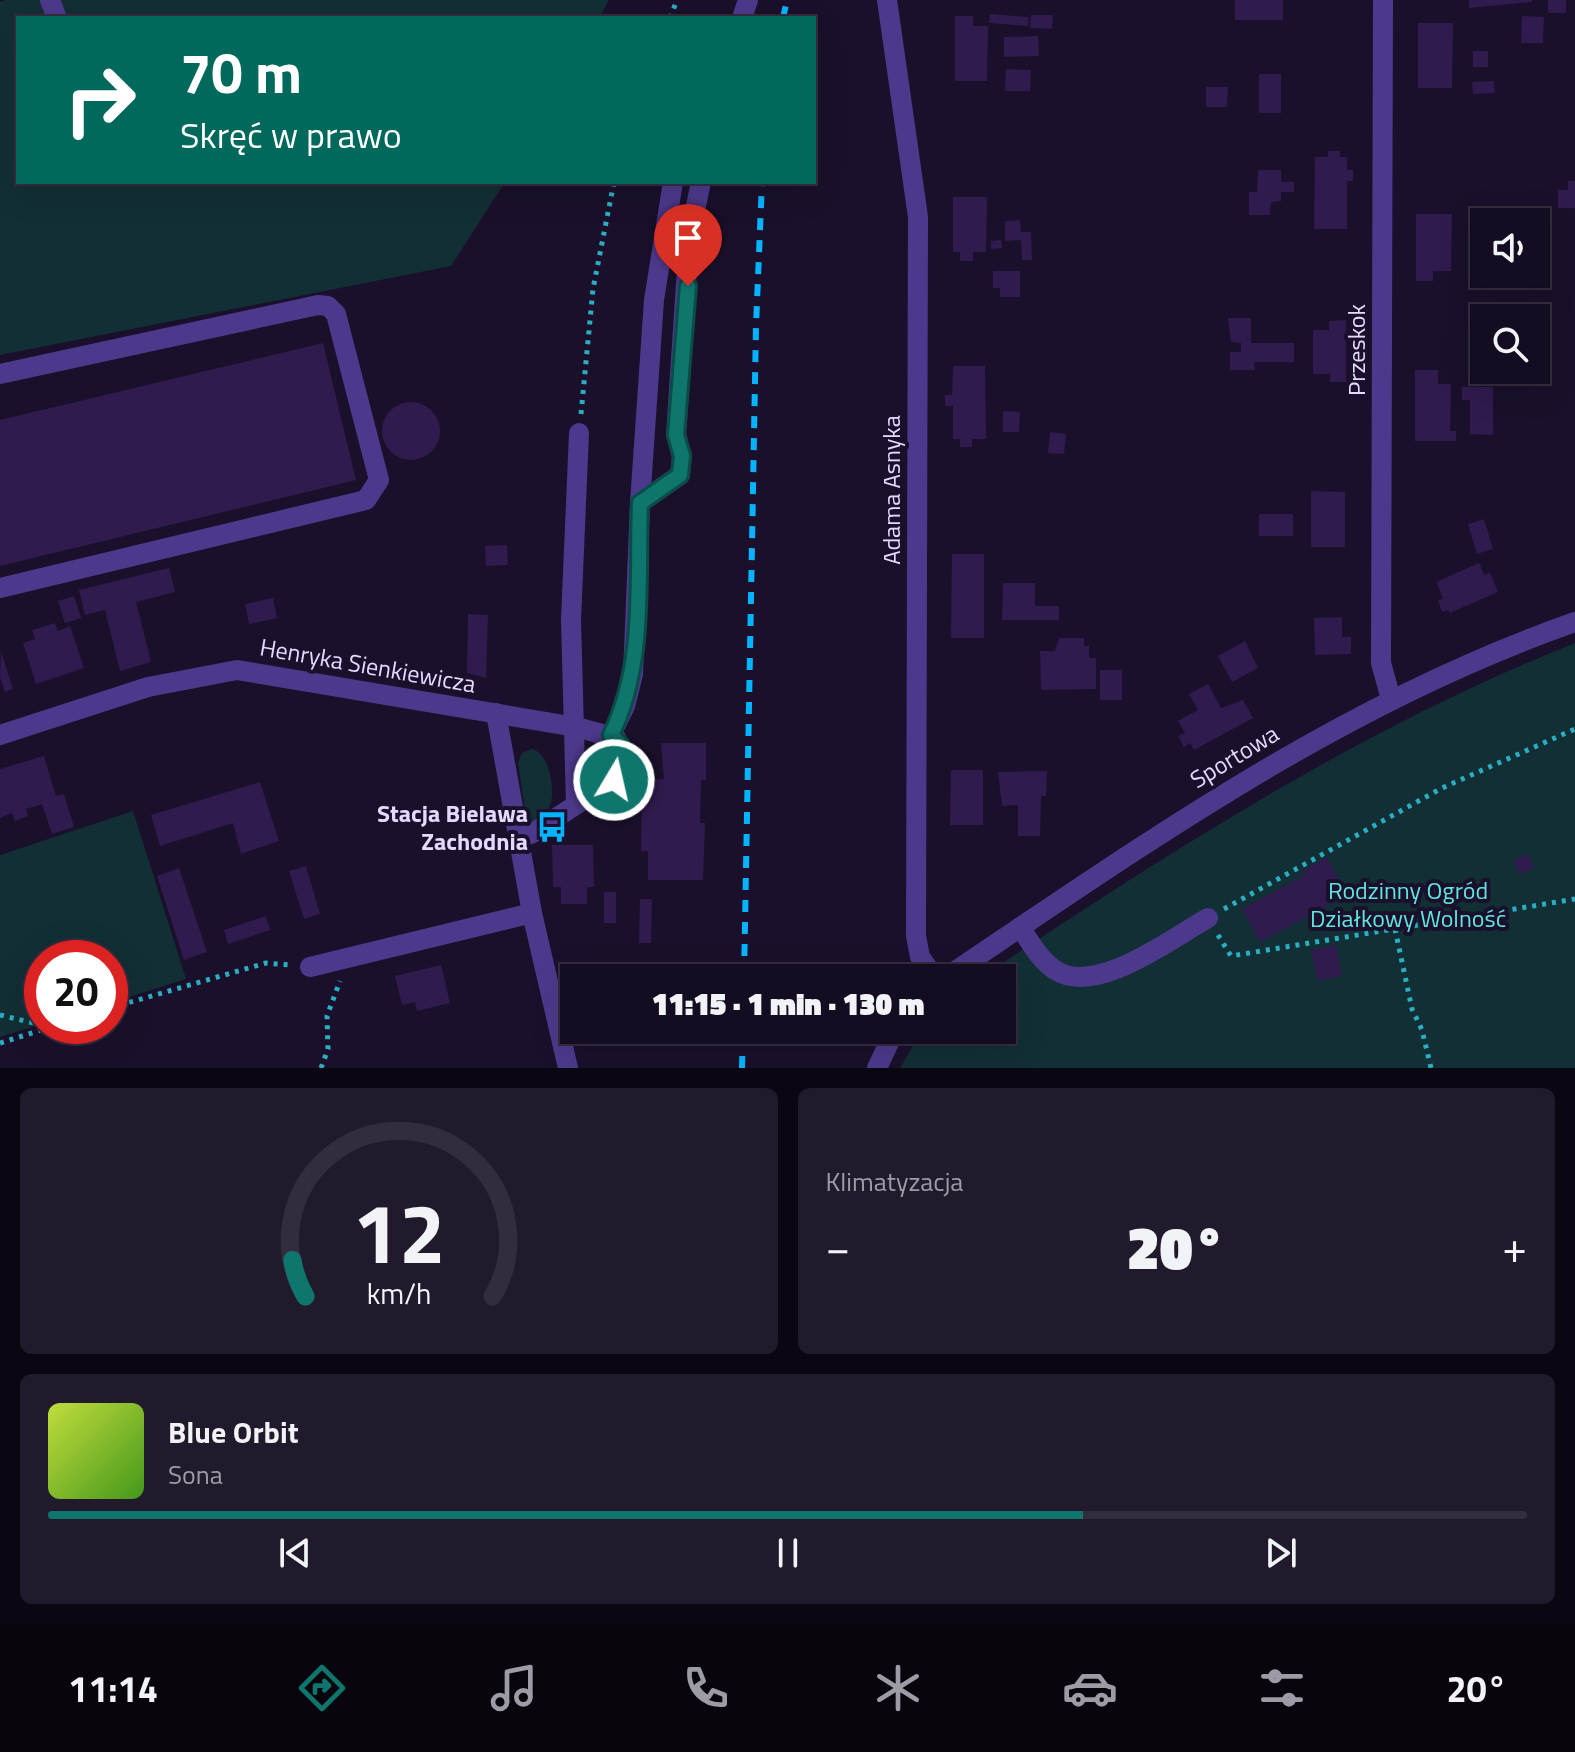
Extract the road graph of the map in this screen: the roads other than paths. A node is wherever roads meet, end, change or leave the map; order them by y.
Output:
1 (887, 0) edge
2 (1383, 0) edge
3 (673, 184) edge
4 (701, 184) edge
5 (0, 374) edge
6 (579, 433) road end
7 (640, 503) junction
8 (0, 588) edge
9 (1575, 622) edge
10 (1391, 699) junction
11 (496, 713) junction
12 (576, 727) junction
13 (0, 735) edge
14 (611, 735) junction
15 (576, 804) junction
16 (519, 838) junction
17 (532, 913) junction
18 (1208, 918) road end
19 (1020, 927) junction
20 (925, 964) edge
21 (966, 964) edge
22 (310, 967) road end
23 (888, 1044) edge
24 (568, 1068) edge
25 (877, 1068) edge

1 - 20 street, Adama Asnyka
2 - 10 street, Przeskok
3 - 7 street
4 - 7 street
5 - 8 street
6 - 12 street
7 - 14 street
9 - 10 street, Sportowa
10 - 19 street, Sportowa
11 - 12 street, Henryka Sienkiewicza
11 - 13 street, Henryka Sienkiewicza
11 - 16 street
12 - 14 street, Henryka Sienkiewicza
12 - 15 street
14 - 15 street
15 - 16 street
16 - 17 street
17 - 22 street
17 - 24 street
18 - 19 street
19 - 21 street, Sportowa
23 - 25 street

